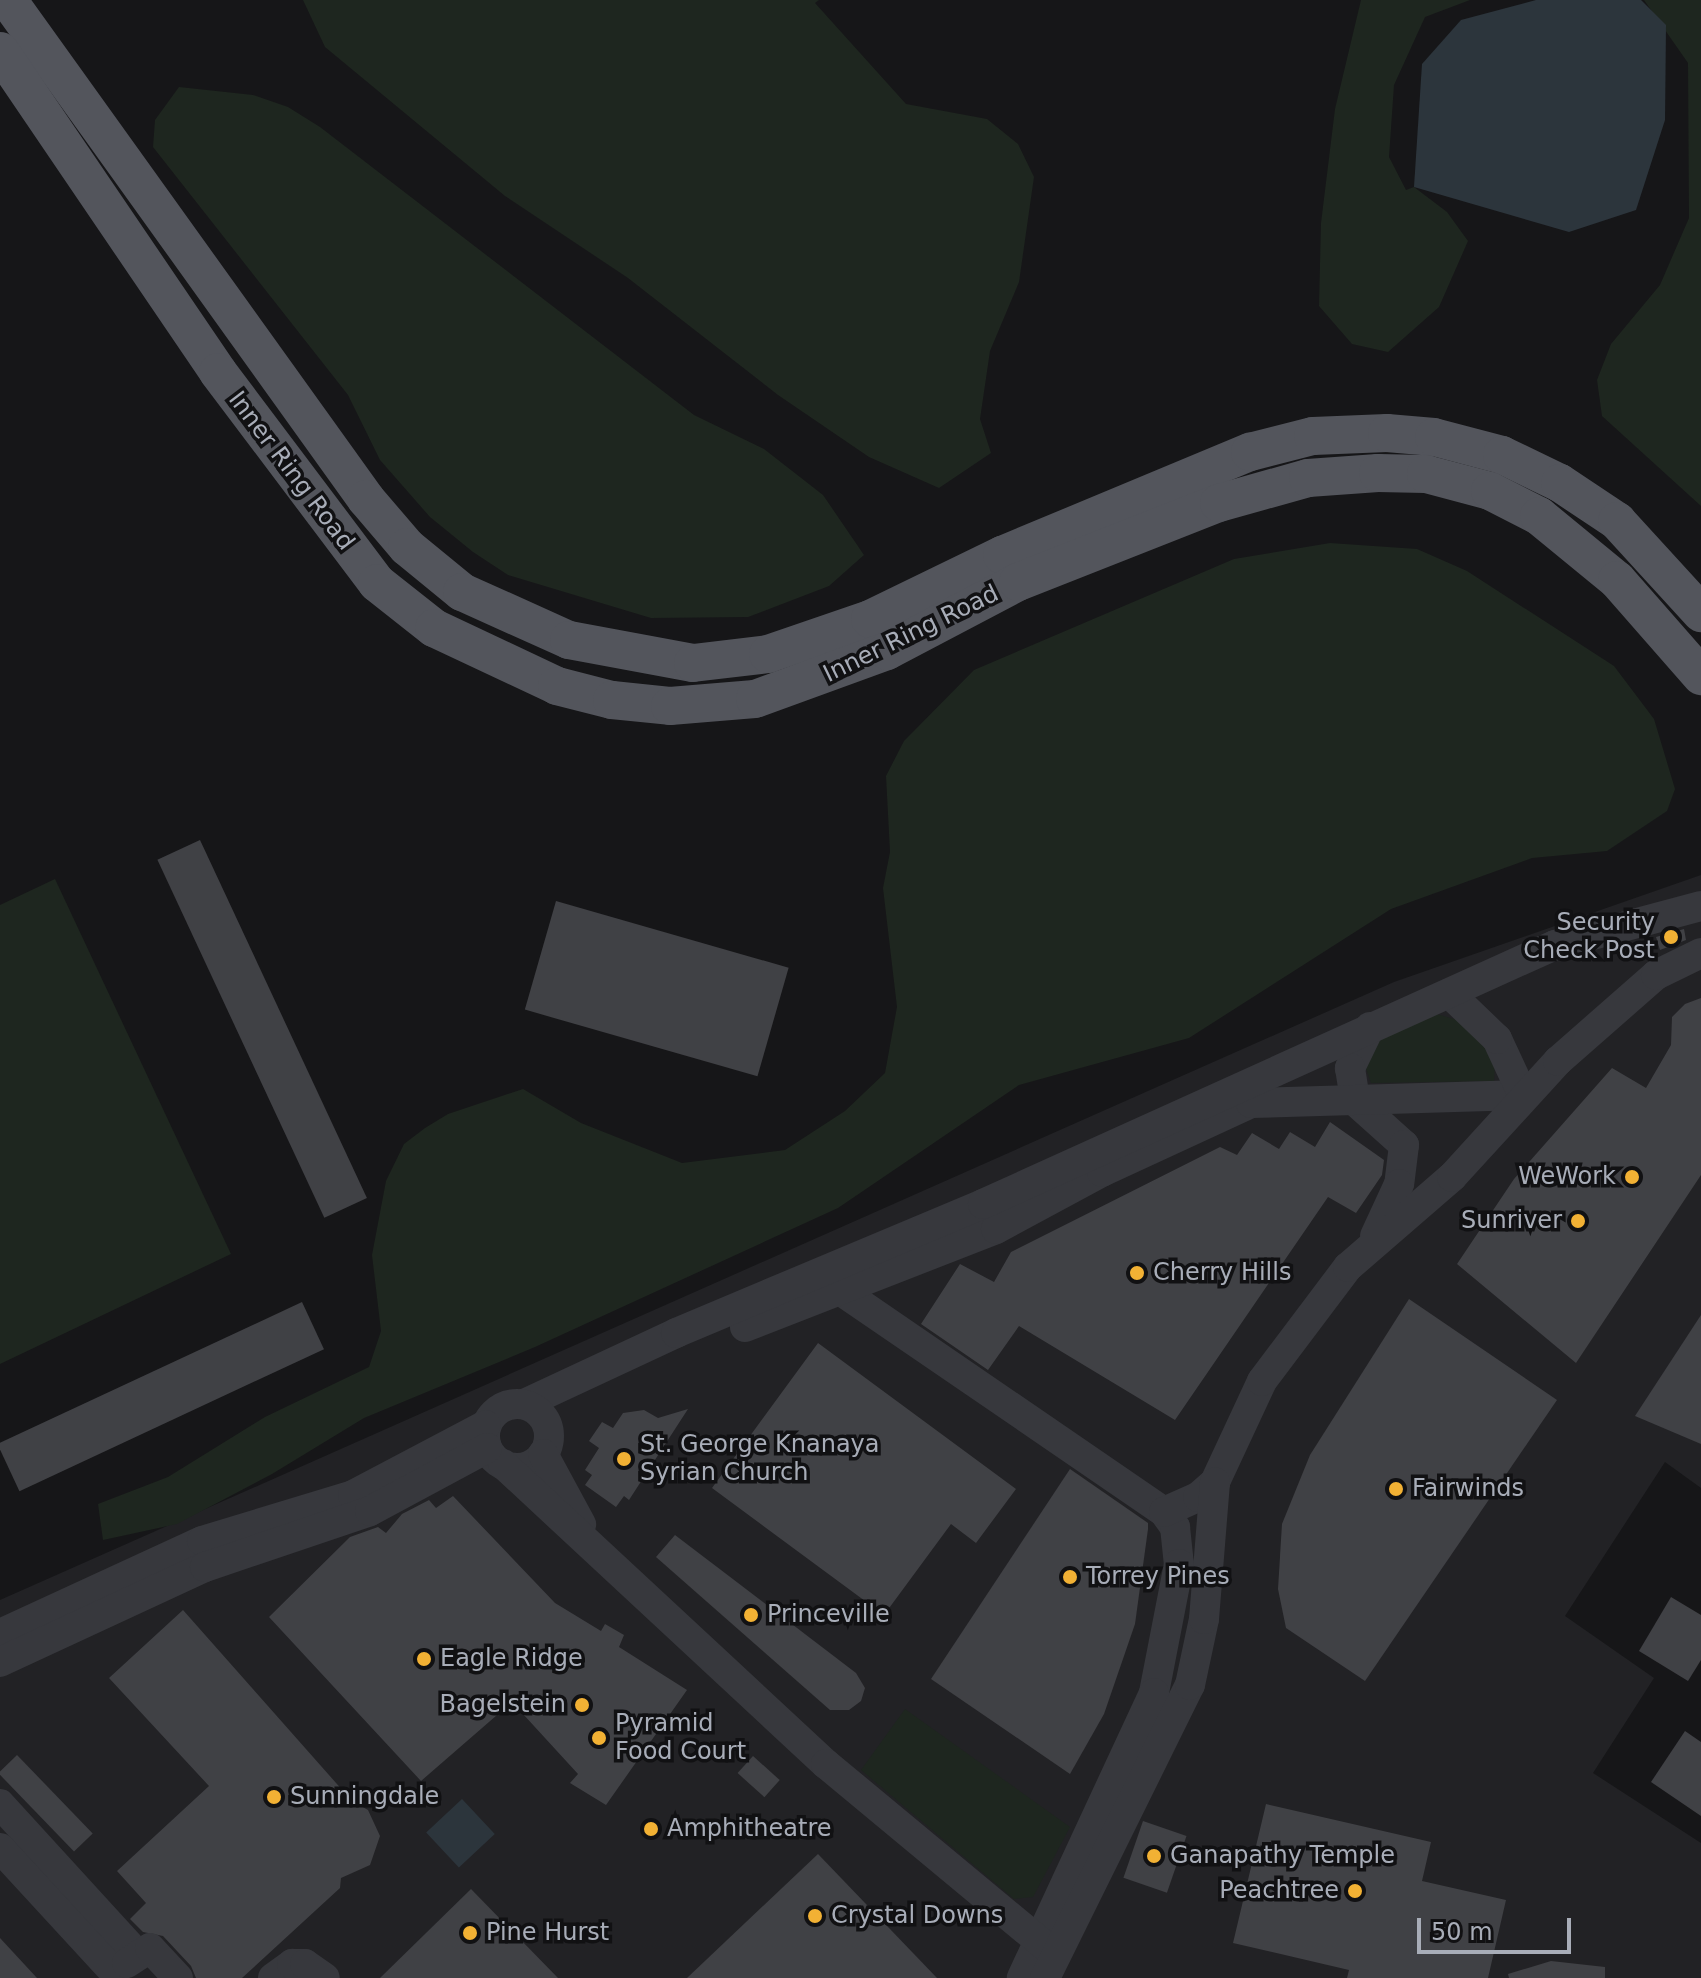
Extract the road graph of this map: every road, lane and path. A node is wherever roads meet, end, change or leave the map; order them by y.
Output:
1 (8, 0) edge
2 (0, 51) edge
3 (110, 178) junction
4 (1701, 613) edge
5 (1701, 676) edge
6 (1701, 906) edge
7 (1701, 953) edge
8 (1449, 993) junction
9 (1370, 1027) junction
10 (1523, 1095) junction
11 (1355, 1101) junction
12 (1373, 1242) junction
13 (840, 1290) junction
14 (533, 1410) junction
15 (492, 1446) junction
16 (543, 1454) junction
17 (1215, 1482) junction
18 (1164, 1512) junction
19 (594, 1547) junction
20 (0, 1634) edge
21 (0, 1662) edge
22 (0, 1804) edge
23 (0, 1848) edge
24 (1045, 1957) edge
25 (121, 1968) edge
26 (178, 1978) edge
27 (273, 1978) edge
28 (325, 1978) edge
29 (1022, 1978) edge

1 - 3 main road, Inner Ring Road
2 - 3 main road, Inner Ring Road
3 - 4 main road, Inner Ring Road
3 - 5 main road, Inner Ring Road
6 - 8 street
7 - 10 street
8 - 9 street
8 - 10 street
9 - 11 street
9 - 14 street
10 - 11 street
10 - 12 street
11 - 12 street
11 - 13 street
12 - 17 street
13 - 14 street
13 - 18 street
14 - 15 street
14 - 16 street
15 - 16 street
15 - 19 street
15 - 20 street
15 - 21 street
16 - 19 street
17 - 18 street
17 - 24 street
18 - 24 street
19 - 24 street
22 - 25 street
23 - 25 street
24 - 29 street
25 - 26 street
27 - 28 street

